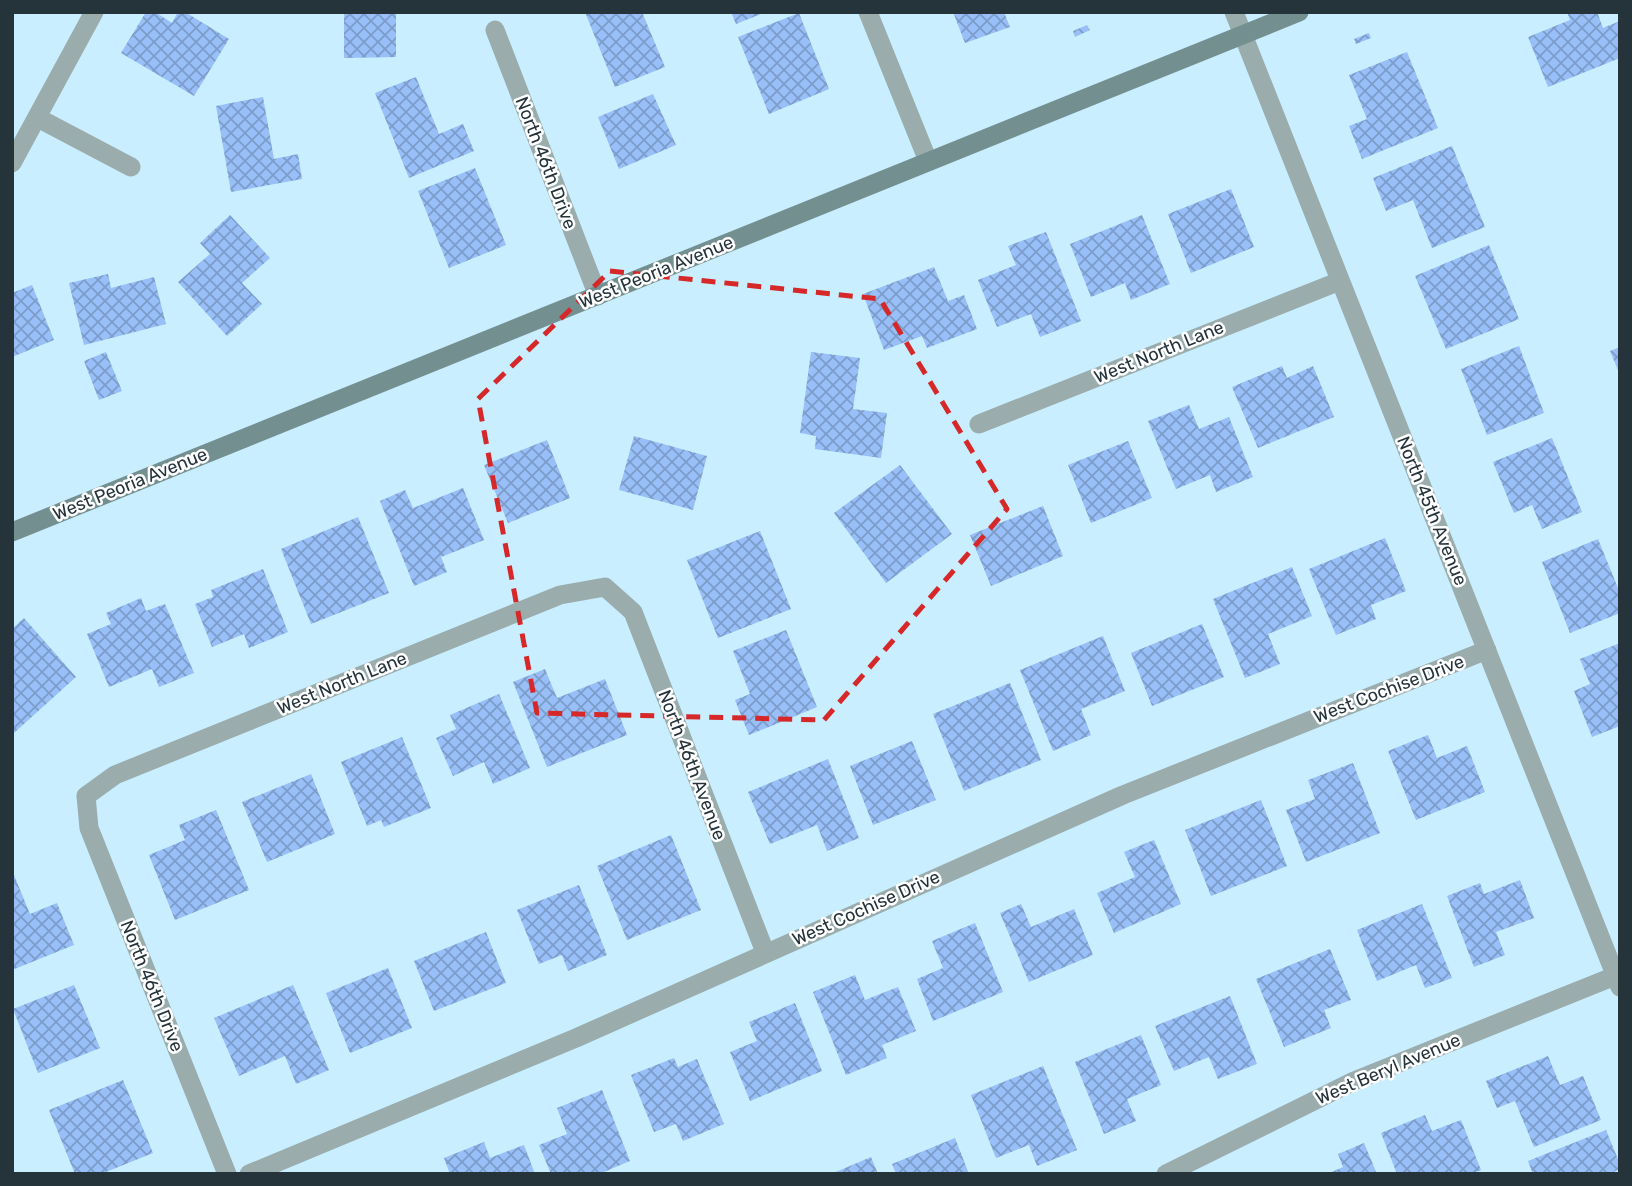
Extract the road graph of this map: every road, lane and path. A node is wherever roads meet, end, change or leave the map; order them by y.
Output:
1 (94, 12) edge
2 (868, 12) edge
3 (1234, 12) edge
4 (1299, 12) edge
5 (495, 30) dead end
6 (1242, 35) junction
7 (38, 118) junction
8 (928, 161) junction
9 (12, 163) edge
10 (131, 167) dead end
11 (1340, 281) junction
12 (598, 296) junction
13 (979, 424) dead end
14 (12, 532) edge
15 (605, 587) joint
16 (1487, 650) junction
17 (86, 796) joint
18 (765, 952) junction
19 (1618, 982) edge
20 (227, 1174) edge
21 (249, 1174) edge
22 (1166, 1174) edge

1 - 7 street
2 - 8 street
3 - 6 street, North 45th Avenue
4 - 6 main road, West Peoria Avenue
5 - 12 street, North 46th Drive
6 - 8 main road, West Peoria Avenue
6 - 11 street, North 45th Avenue
7 - 9 street
7 - 10 street
8 - 12 main road, West Peoria Avenue
11 - 13 street, West North Lane
11 - 16 street, North 45th Avenue
12 - 14 main road, West Peoria Avenue
15 - 17 street, West North Lane
15 - 18 street, North 46th Avenue
16 - 18 street, West Cochise Drive
16 - 19 street, North 45th Avenue
17 - 20 street, North 46th Drive
18 - 21 street, West Cochise Drive
19 - 22 street, West Beryl Avenue

